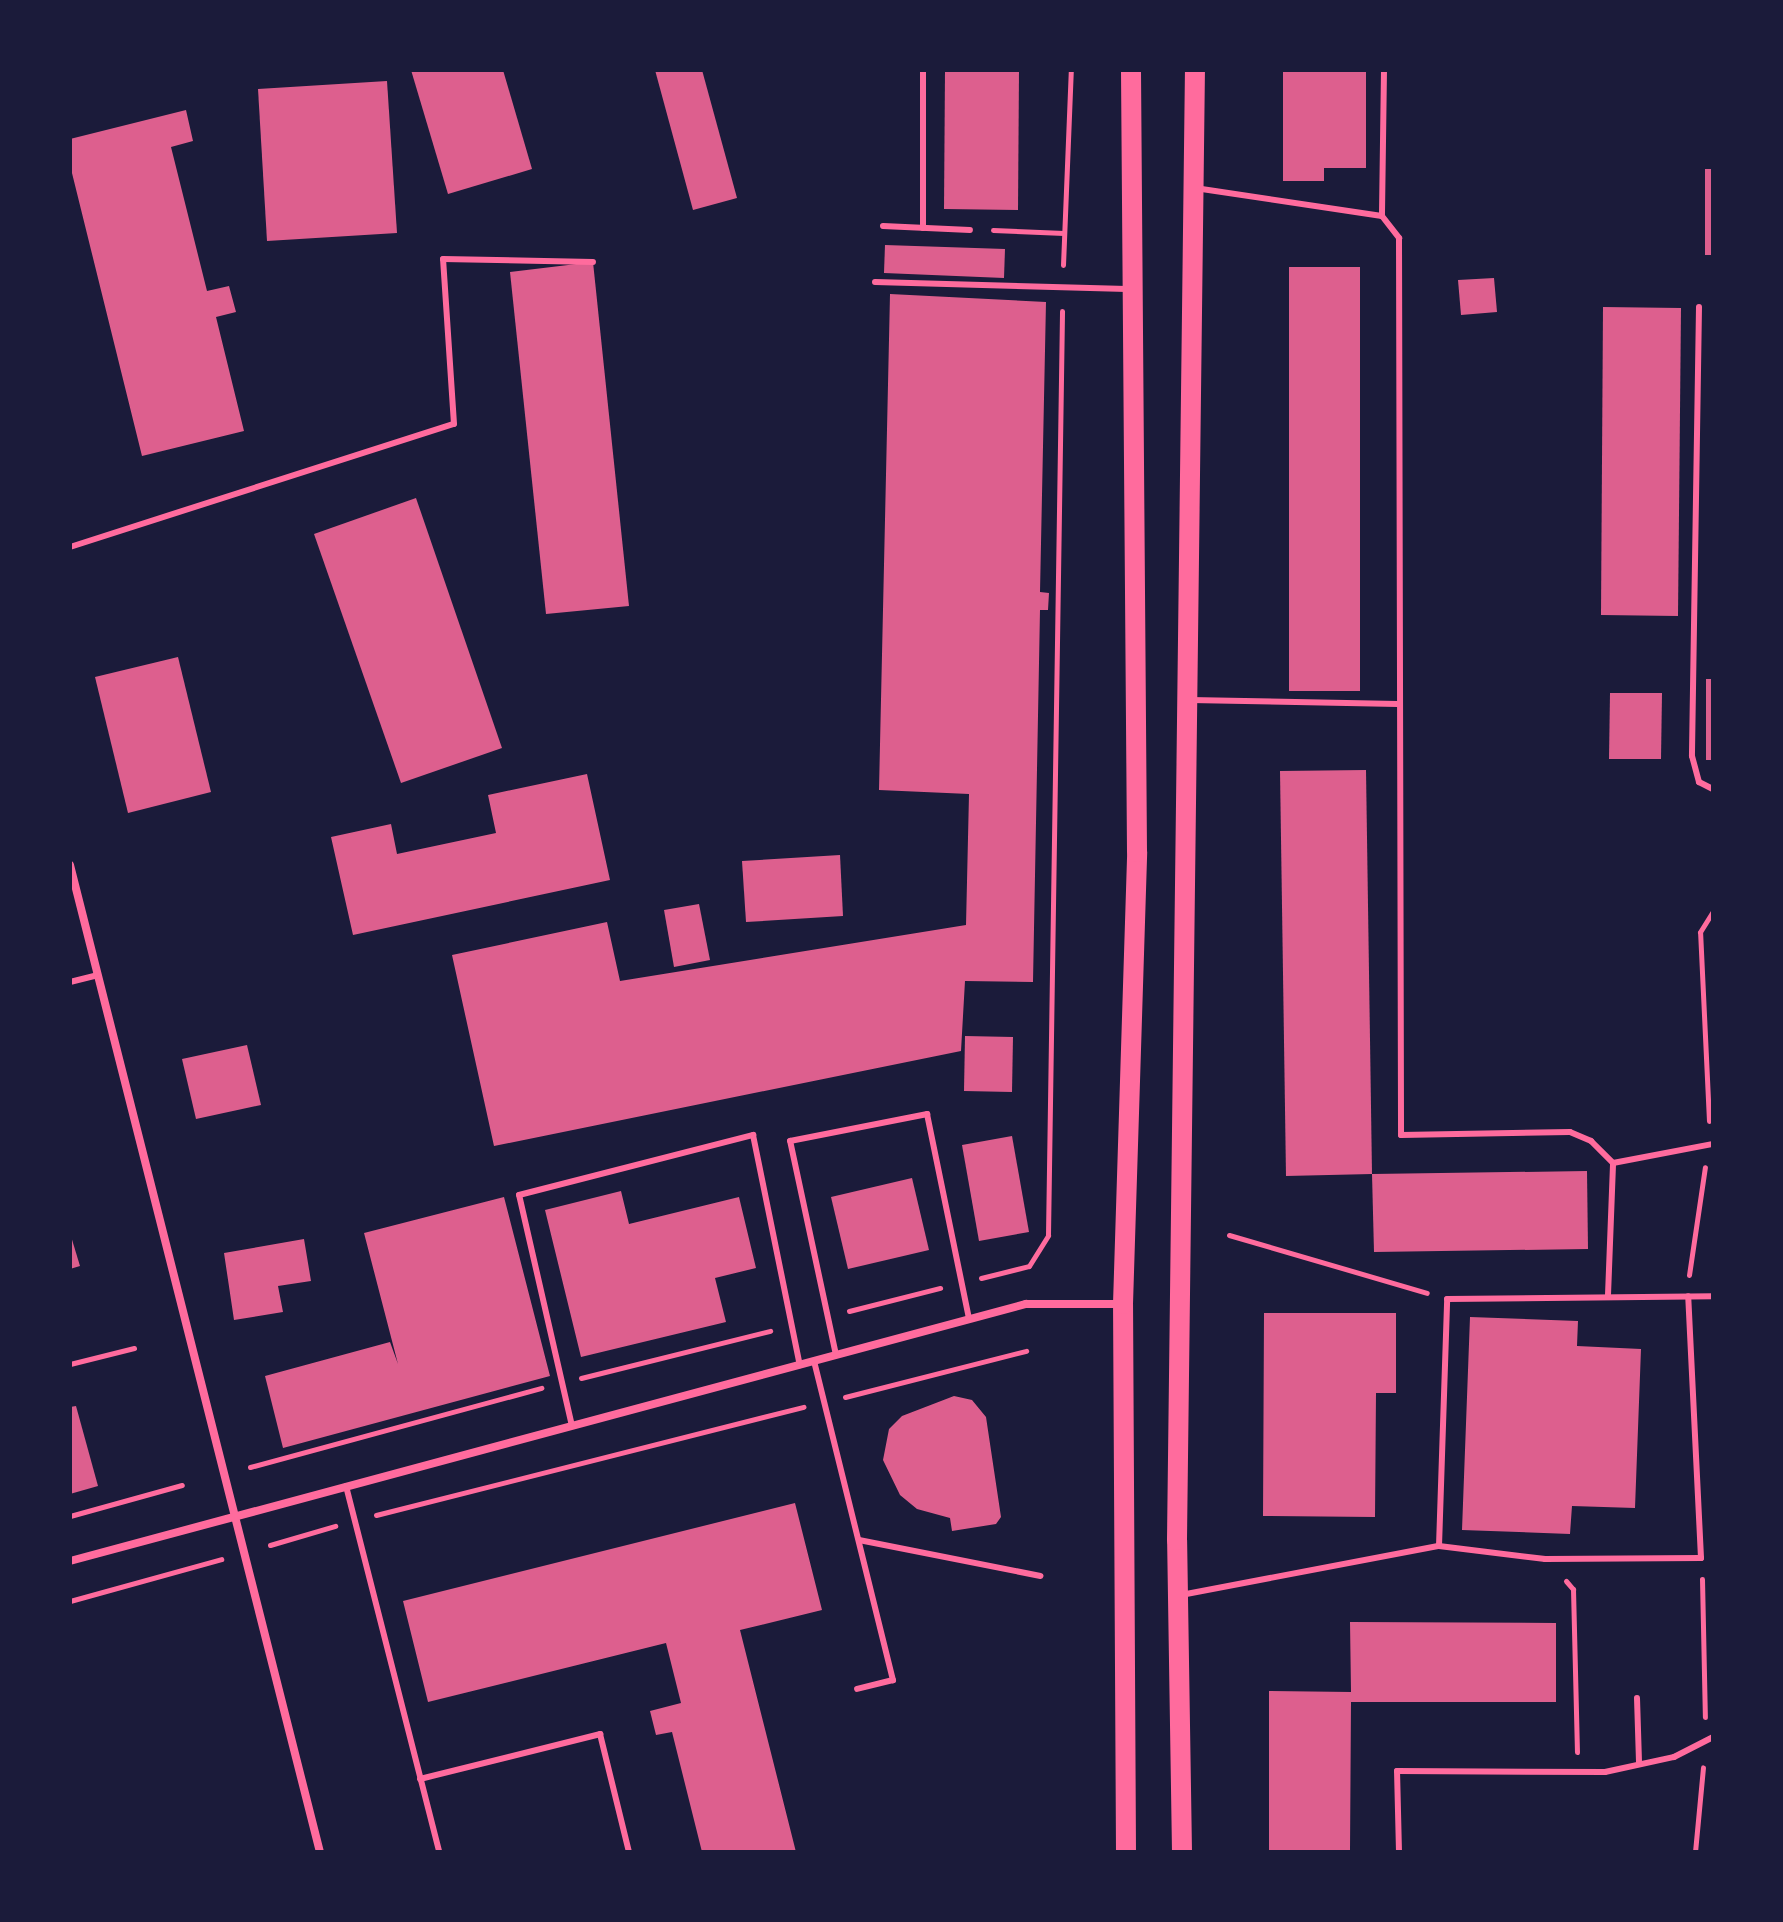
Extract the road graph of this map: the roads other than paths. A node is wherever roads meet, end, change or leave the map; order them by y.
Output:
1 (923, 70) edge
2 (1131, 70) edge
3 (1195, 70) edge
4 (1384, 70) edge
5 (1194, 188) junction
6 (1382, 216) junction
7 (883, 226) dead end
8 (923, 228) junction
9 (970, 230) road end
10 (593, 262) dead end
11 (875, 282) dead end
12 (1130, 289) junction
13 (1699, 307) dead end
14 (70, 547) edge
15 (1187, 700) junction
16 (1398, 704) junction
17 (1713, 789) edge
18 (70, 865) edge
19 (98, 975) junction
20 (70, 982) edge
21 (1711, 1144) edge
22 (1613, 1163) junction
23 (1608, 1295) junction
24 (1688, 1296) junction
25 (1713, 1296) edge
26 (1123, 1304) junction
27 (969, 1319) junction
28 (836, 1355) junction
29 (814, 1361) junction
30 (800, 1365) junction
31 (572, 1426) junction
32 (346, 1486) junction
33 (235, 1516) junction
34 (859, 1540) junction
35 (1439, 1546) junction
36 (70, 1561) edge
37 (1040, 1576) dead end
38 (1178, 1596) junction
39 (857, 1689) dead end
40 (1637, 1698) dead end
41 (1709, 1737) edge
42 (1639, 1763) junction
43 (420, 1779) junction
44 (320, 1852) edge
45 (439, 1852) edge
46 (629, 1852) edge
47 (1126, 1852) edge
48 (1182, 1852) edge
49 (1399, 1852) edge

1 - 8 lane
2 - 12 main road
3 - 5 main road
4 - 6 lane
5 - 6 lane
5 - 15 main road
6 - 16 lane
7 - 8 lane
8 - 9 lane
10 - 14 lane
11 - 12 lane
12 - 26 main road
13 - 17 lane
15 - 16 lane
15 - 38 main road
16 - 22 lane
18 - 19 street
19 - 20 lane
19 - 33 street
21 - 22 lane
22 - 23 lane
23 - 24 lane
23 - 35 lane
24 - 25 lane
24 - 35 lane
26 - 27 street
26 - 47 main road
27 - 28 street
27 - 28 lane
28 - 29 street
29 - 30 street
29 - 34 lane
30 - 31 street
30 - 31 lane
31 - 32 street
32 - 33 street
32 - 43 lane
33 - 36 street
33 - 44 street
34 - 37 lane
34 - 39 lane
35 - 38 lane
38 - 48 main road
40 - 42 lane
41 - 42 lane
42 - 49 lane
43 - 45 lane
43 - 46 lane

